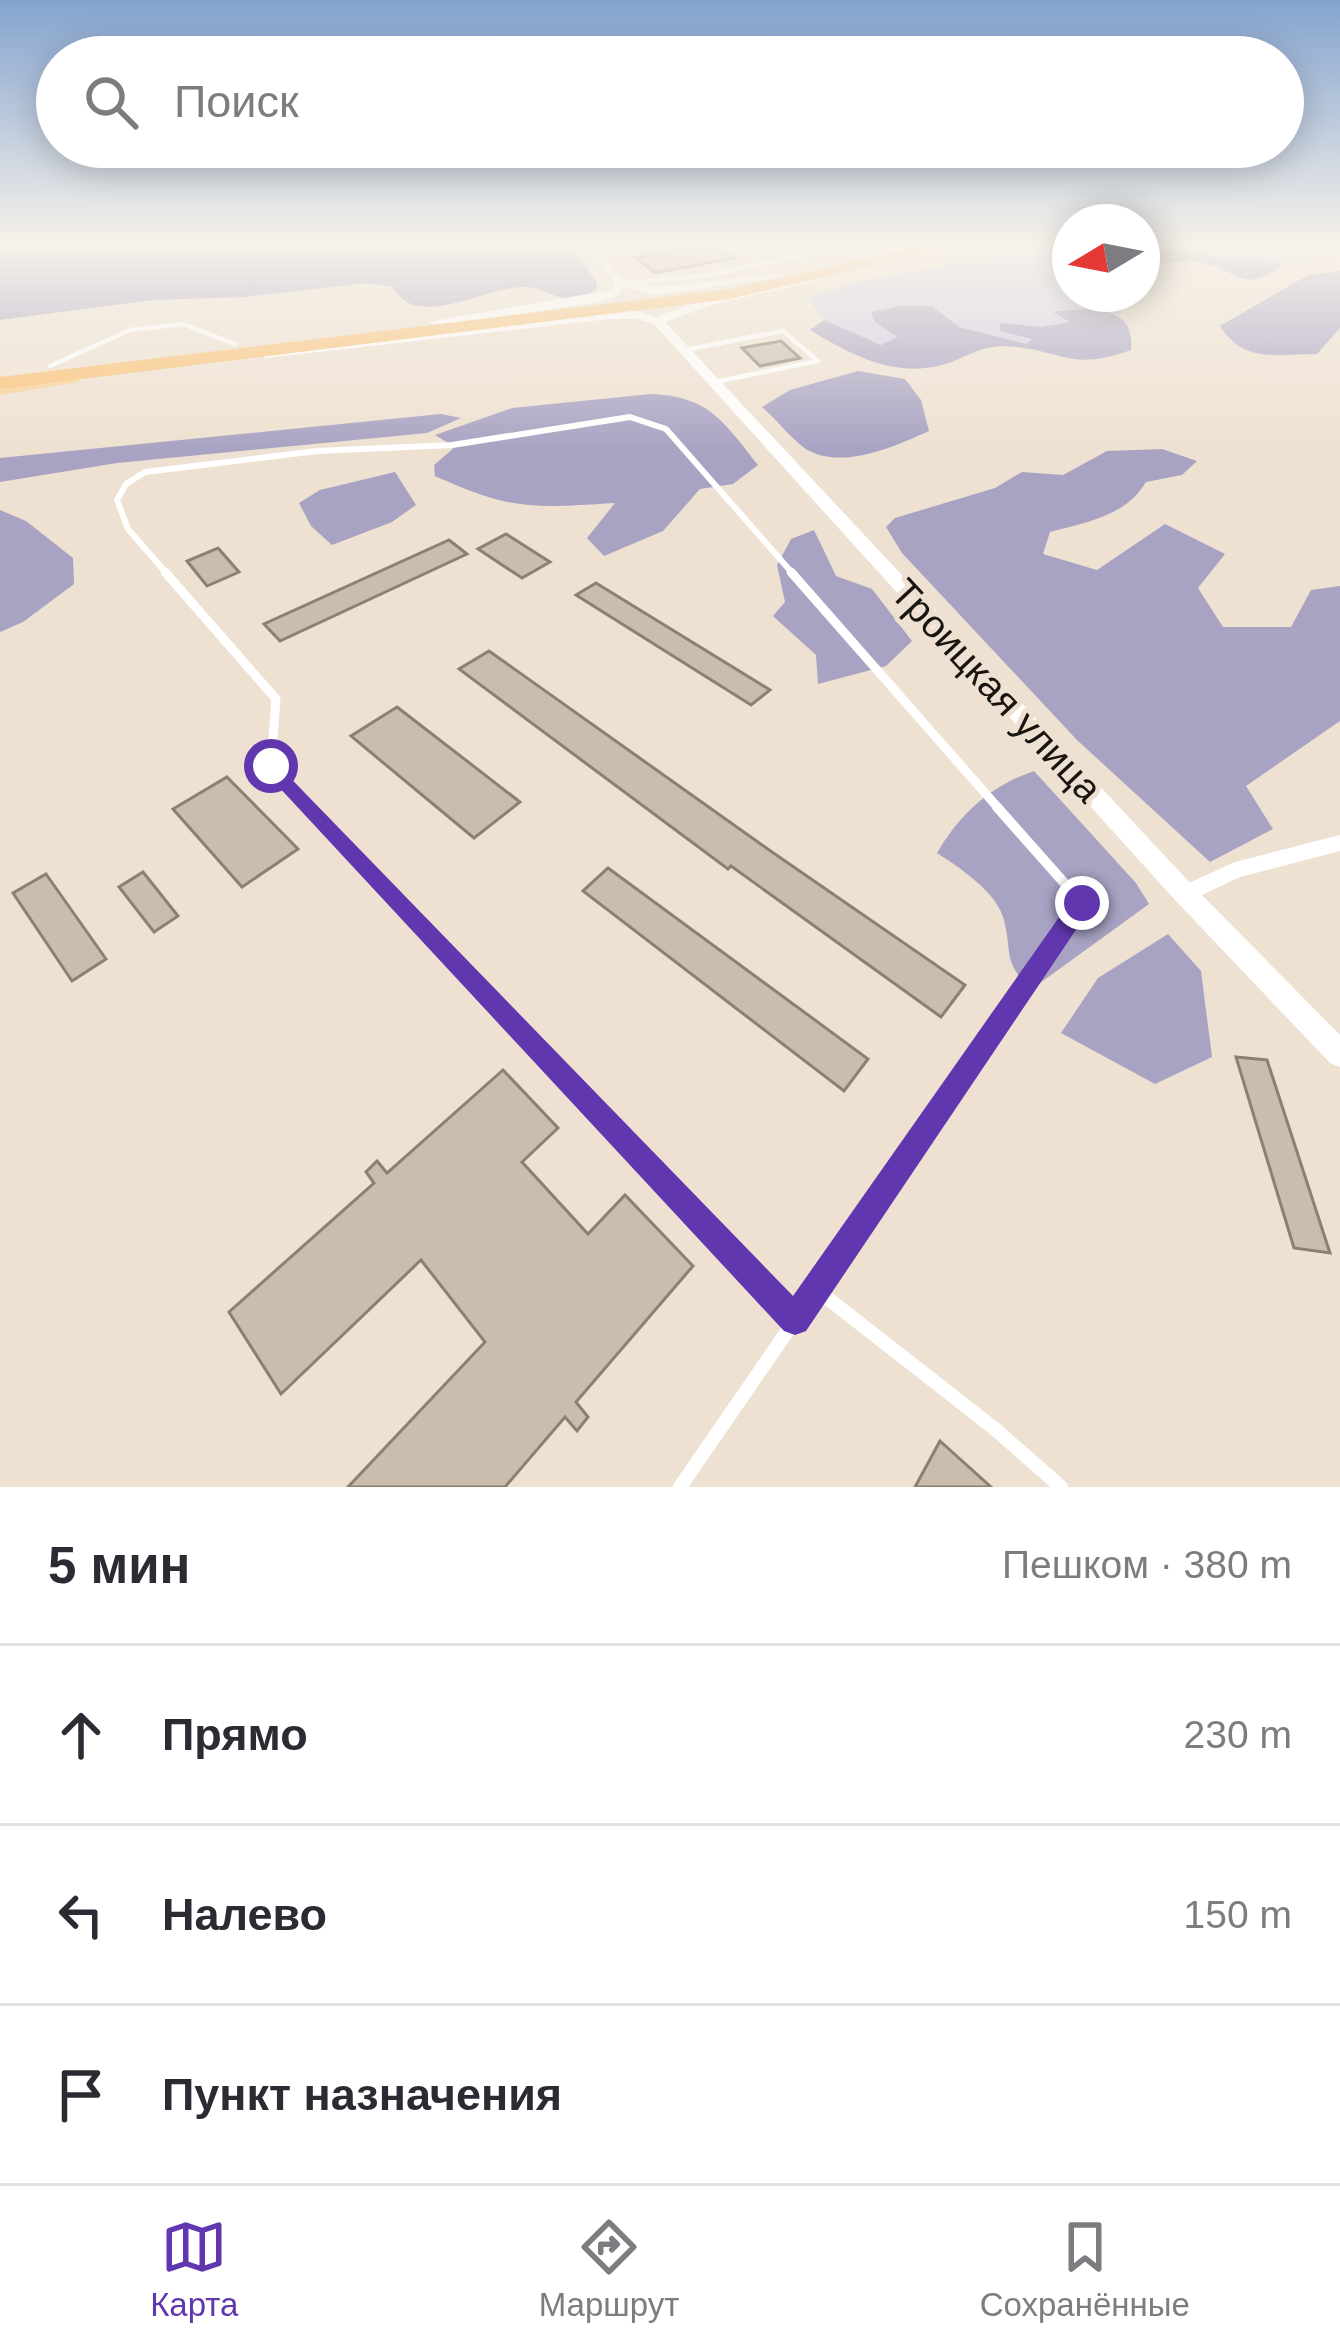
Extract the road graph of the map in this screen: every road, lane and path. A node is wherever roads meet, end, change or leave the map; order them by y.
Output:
1 (495, 313) edge
2 (500, 313) edge
3 (572, 313) edge
4 (671, 313) edge
5 (435, 322) junction
6 (658, 322) junction
7 (236, 350) junction
8 (684, 350) junction
9 (7, 371) edge
10 (714, 382) junction
11 (0, 386) edge
12 (1340, 843) edge
13 (1185, 894) junction
14 (1340, 1054) edge
15 (817, 1290) junction
16 (795, 1320) junction
17 (680, 1487) edge
18 (1060, 1487) edge

1 - 5 street
2 - 5 highway
3 - 7 highway
4 - 6 street
5 - 7 highway
6 - 7 street
6 - 8 street, Троицкая улица
7 - 9 highway
7 - 11 highway
8 - 10 street, Троицкая улица
8 - 10 lane
10 - 13 street, Троицкая улица
12 - 13 street
13 - 14 street, Троицкая улица
15 - 16 lane
15 - 16 lane
15 - 18 lane
16 - 17 lane

